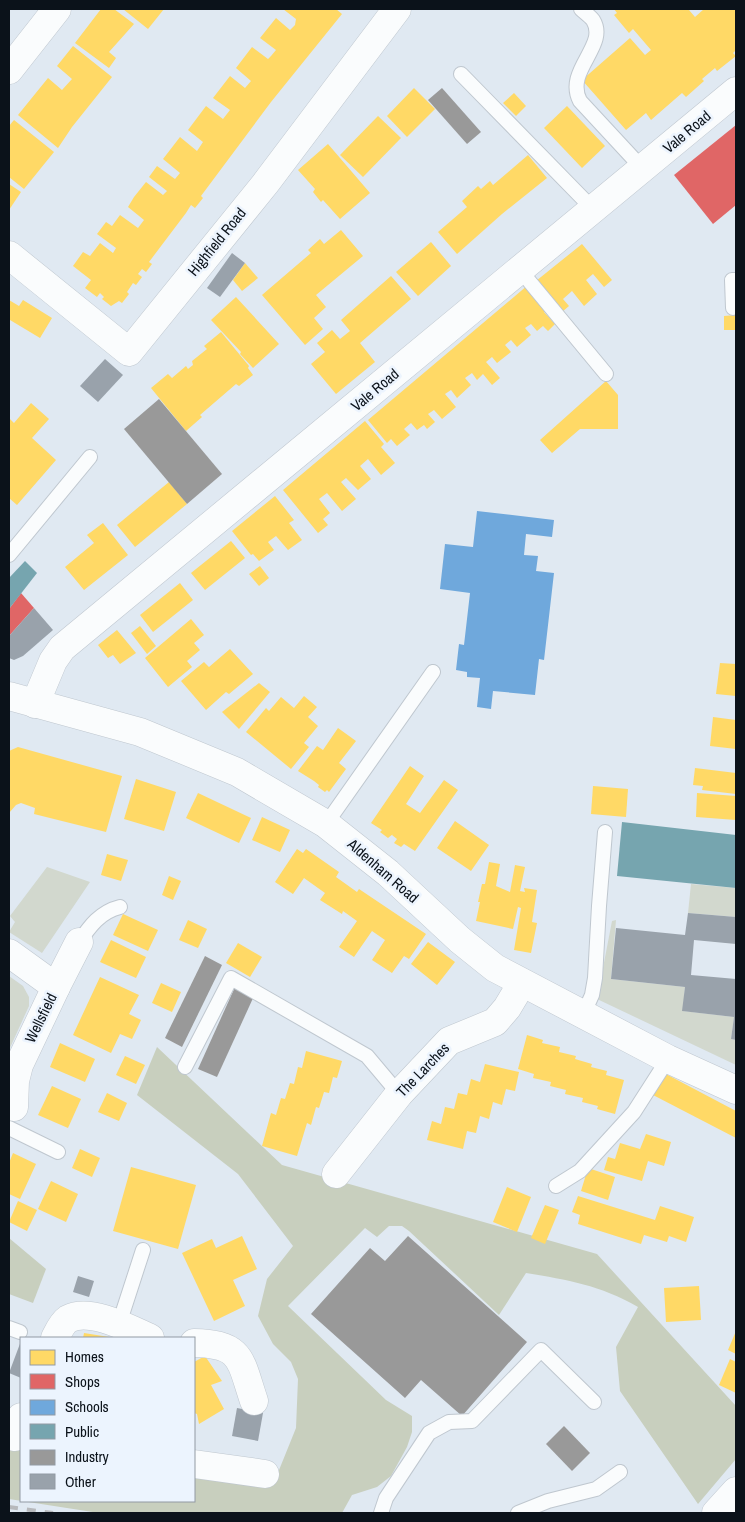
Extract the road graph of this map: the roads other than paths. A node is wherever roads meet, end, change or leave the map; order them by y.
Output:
1 (57, 9) edge
2 (397, 9) edge
3 (581, 9) edge
4 (9, 70) edge
5 (461, 74) dead end
6 (736, 91) edge
7 (643, 168) junction
8 (594, 210) junction
9 (9, 256) edge
10 (520, 270) junction
11 (736, 280) edge
12 (733, 308) dead end
13 (606, 374) dead end
14 (90, 457) dead end
15 (9, 555) edge
16 (433, 672) dead end
17 (9, 696) edge
18 (35, 704) junction
19 (326, 824) junction
20 (605, 832) dead end
21 (120, 907) dead end
22 (78, 942) joint
23 (9, 953) edge
24 (522, 983) junction
25 (56, 987) junction
26 (583, 1015) junction
27 (668, 1059) junction
28 (186, 1067) dead end
29 (736, 1090) edge
30 (399, 1094) junction
31 (10, 1116) edge
32 (58, 1152) dead end
33 (336, 1174) dead end
34 (556, 1186) dead end
35 (144, 1250) dead end
36 (119, 1324) junction
37 (56, 1337) edge
38 (148, 1337) edge
39 (195, 1343) edge
40 (254, 1401) dead end
41 (594, 1402) dead end
42 (195, 1464) edge
43 (620, 1472) dead end
44 (264, 1474) dead end
45 (736, 1491) edge
46 (380, 1513) edge
47 (518, 1513) edge
48 (716, 1513) edge

1 - 4 street
2 - 9 street, Highfield Road
3 - 7 lane
5 - 8 lane
6 - 7 street, Vale Road
7 - 8 street, Vale Road
8 - 10 street, Vale Road
10 - 13 lane
10 - 18 street, Vale Road
11 - 12 lane
14 - 15 lane
16 - 19 lane
17 - 18 street, Aldenham Road
18 - 19 street, Aldenham Road
19 - 24 street, Aldenham Road
20 - 26 lane
21 - 22 lane
22 - 25 street, Wellsfield
23 - 25 street, Wellsfield
24 - 26 street, Aldenham Road
24 - 30 street, The Larches
25 - 31 street, Wellsfield
26 - 27 street, Aldenham Road
27 - 29 street, Aldenham Road
27 - 34 lane
28 - 30 lane
30 - 33 street, The Larches
31 - 32 lane
35 - 36 lane
36 - 37 street
36 - 38 street
39 - 40 street
41 - 46 lane
42 - 44 street
43 - 47 lane
45 - 48 street

